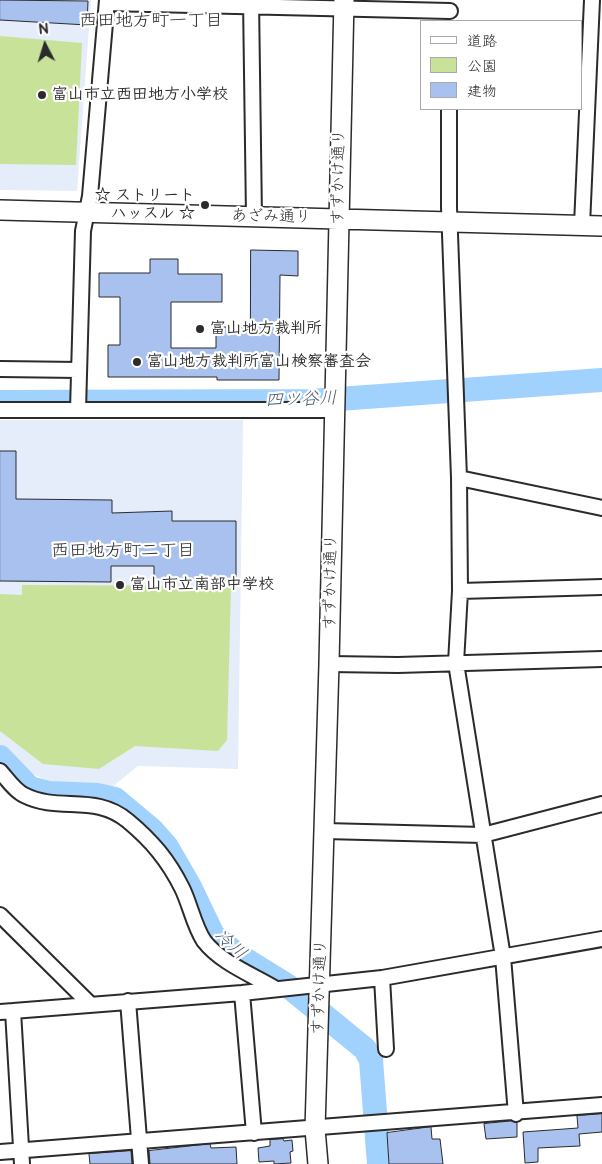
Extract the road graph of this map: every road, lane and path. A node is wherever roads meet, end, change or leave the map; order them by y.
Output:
1 (592, 0) edge
2 (107, 2) edge
3 (252, 3) edge
4 (343, 4) edge
5 (450, 11) edge
6 (450, 110) edge
7 (0, 210) edge
8 (87, 213) junction
9 (254, 217) junction
10 (338, 218) junction
11 (450, 222) junction
12 (582, 225) junction
13 (602, 226) edge
14 (0, 369) edge
15 (80, 370) junction
16 (0, 410) edge
17 (78, 410) junction
18 (334, 410) junction
19 (459, 478) junction
20 (602, 508) edge
21 (602, 587) edge
22 (460, 591) junction
23 (602, 659) edge
24 (456, 663) junction
25 (329, 664) junction
26 (0, 771) edge
27 (602, 804) edge
28 (325, 831) junction
29 (483, 835) junction
30 (0, 915) edge
31 (602, 939) edge
32 (503, 957) junction
33 (382, 978) junction
34 (320, 985) junction
35 (276, 989) junction
36 (242, 993) junction
37 (128, 1002) junction
38 (91, 1004) junction
39 (6, 1011) edge
40 (386, 1049) dead end
41 (602, 1105) edge
42 (516, 1114) junction
43 (315, 1129) junction
44 (254, 1133) junction
45 (139, 1142) junction
46 (0, 1152) edge
47 (22, 1157) edge
48 (141, 1164) edge
49 (318, 1164) edge

1 - 12 street
2 - 3 street
2 - 8 street
3 - 4 street
3 - 9 street
4 - 5 street
4 - 10 street, すずかけ通り
6 - 11 street
7 - 8 street, あざみ通り
8 - 9 street, あざみ通り
8 - 15 street
9 - 10 street, あざみ通り
10 - 11 street, あざみ通り
10 - 18 street, すずかけ通り
11 - 12 street, あざみ通り
11 - 19 street
12 - 13 street, あざみ通り
14 - 15 street
15 - 17 street
16 - 17 street
17 - 18 street
18 - 25 street, すずかけ通り
19 - 20 street
19 - 22 street
21 - 22 street
22 - 24 street
23 - 24 street
24 - 25 street
24 - 29 street
25 - 28 street, すずかけ通り
26 - 35 street
27 - 29 street
28 - 29 street
28 - 34 street, すずかけ通り
29 - 32 street
30 - 38 street
31 - 32 street
32 - 33 street
32 - 42 street
33 - 34 street
33 - 40 street
34 - 35 street
34 - 43 street, すずかけ通り
35 - 36 street
36 - 37 street
36 - 44 street
37 - 38 street
37 - 45 street
38 - 39 street
39 - 47 street
41 - 42 street
42 - 43 street
43 - 44 street
43 - 49 street, すずかけ通り
44 - 45 street
45 - 47 street
45 - 48 street
46 - 47 street

